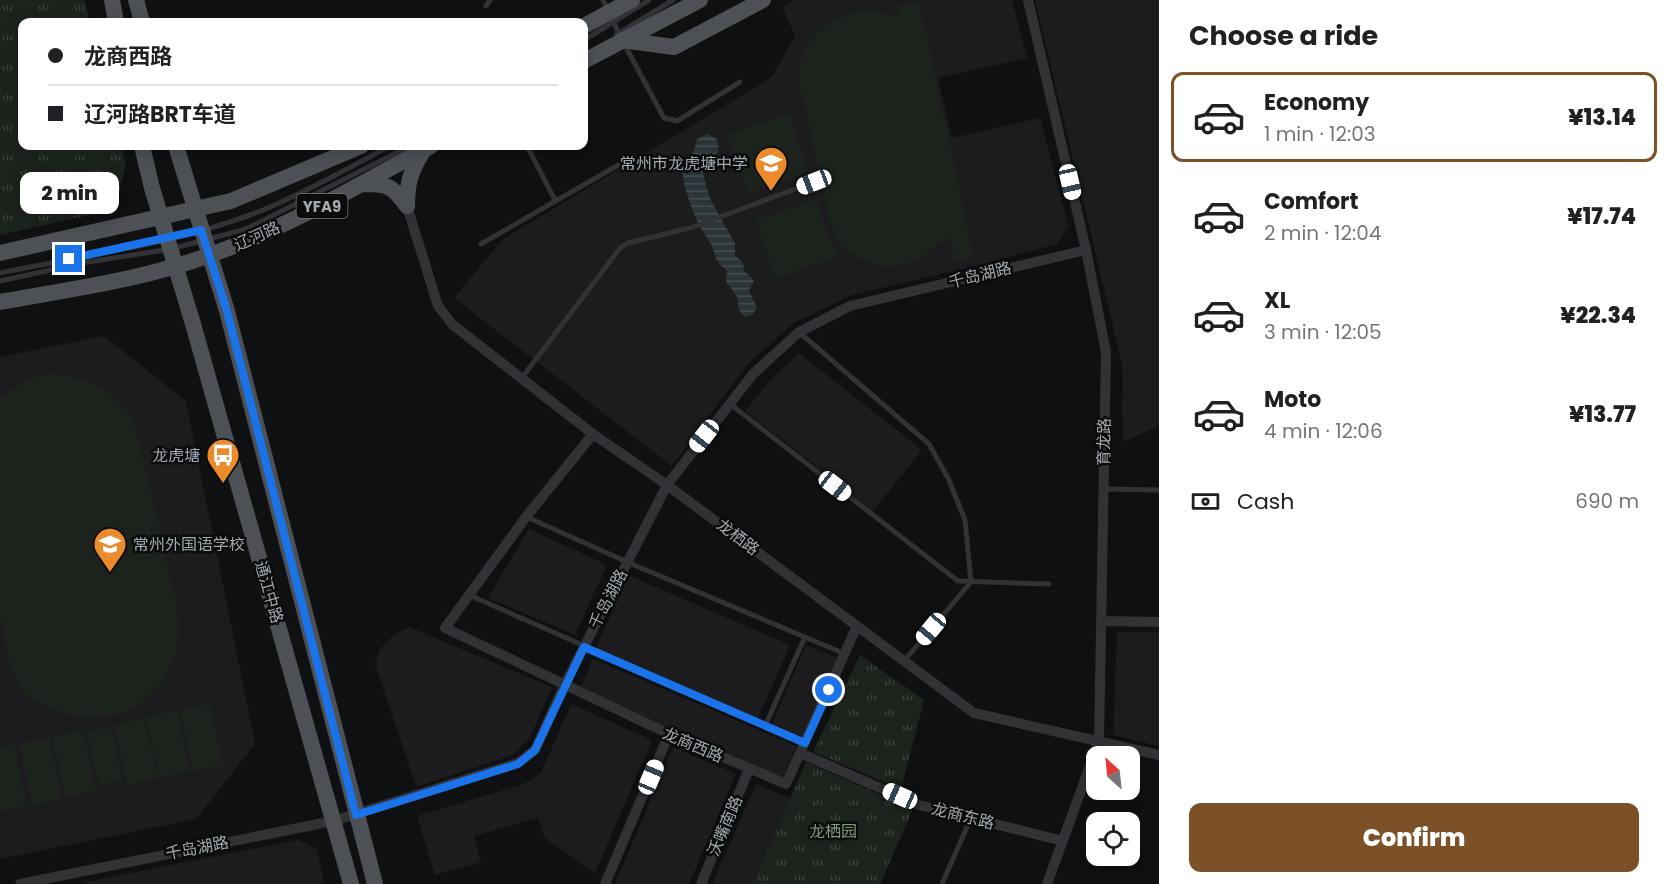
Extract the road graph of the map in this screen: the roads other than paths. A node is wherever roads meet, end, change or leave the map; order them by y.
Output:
1 (112, 0) edge
2 (136, 0) edge
3 (632, 0) edge
4 (649, 0) edge
5 (673, 0) edge
6 (700, 0) edge
7 (763, 0) edge
8 (1028, 0) edge
9 (611, 8) edge
10 (115, 18) edge
11 (141, 18) edge
12 (588, 23) edge
13 (588, 35) edge
14 (617, 37) junction
15 (602, 44) dead end
16 (588, 52) edge
17 (588, 58) edge
18 (740, 82) dead end
19 (143, 150) edge
20 (177, 150) edge
21 (352, 150) edge
22 (383, 150) edge
23 (416, 150) edge
24 (417, 150) edge
25 (421, 150) edge
26 (529, 150) edge
27 (634, 156) dead end
28 (814, 182) dead end
29 (361, 184) junction
30 (555, 200) junction
31 (407, 206) junction
32 (195, 210) junction
33 (161, 218) junction
34 (204, 242) junction
35 (169, 244) junction
36 (481, 244) dead end
37 (1086, 250) junction
38 (0, 253) edge
39 (176, 266) junction
40 (0, 273) edge
41 (0, 280) edge
42 (0, 302) edge
43 (799, 332) junction
44 (521, 378) junction
45 (730, 404) junction
46 (593, 434) junction
47 (667, 484) junction
48 (1103, 489) junction
49 (1159, 490) edge
50 (526, 517) junction
51 (627, 562) junction
52 (971, 582) junction
53 (1049, 584) dead end
54 (469, 595) junction
55 (1101, 621) junction
56 (1159, 622) edge
57 (857, 626) junction
58 (805, 637) junction
59 (584, 647) junction
60 (845, 654) junction
61 (904, 661) junction
62 (564, 686) junction
63 (765, 726) junction
64 (669, 734) junction
65 (1099, 741) junction
66 (802, 748) junction
67 (1159, 755) edge
68 (749, 769) junction
69 (356, 815) junction
70 (971, 818) junction
71 (333, 821) junction
72 (1063, 841) junction
73 (61, 880) edge
74 (20, 884) edge
75 (351, 884) edge
76 (375, 884) edge
77 (605, 884) edge
78 (701, 884) edge
79 (942, 884) edge
80 (1047, 884) edge

1 - 10 main road
2 - 11 main road
3 - 9 main road
4 - 9 lane
5 - 14 lane
6 - 14 main road
7 - 14 main road
8 - 37 street, 育龙路
9 - 12 main road
9 - 13 lane
9 - 14 lane
14 - 17 main road
14 - 18 lane
15 - 16 lane
19 - 33 main road, 通江中路
20 - 32 main road, 通江中路
21 - 32 main road, YFA9
22 - 34 lane
23 - 34 lane
24 - 29 main road, 辽河路 / YFA9
25 - 31 main road
26 - 30 lane
27 - 30 lane
28 - 44 lane
29 - 31 main road
29 - 34 main road, 辽河路 / YFA9
30 - 36 lane
31 - 44 street, 龙栖路
32 - 33 main road, YFA9
32 - 34 main road, 通江中路
33 - 35 main road, 通江中路
33 - 38 main road, YFA9
34 - 35 lane
34 - 35 lane
34 - 39 main road, YFA9
34 - 69 main road, 通江中路
35 - 39 main road, 通江中路
35 - 40 lane
35 - 41 lane
37 - 43 street, 千岛湖路
37 - 48 street, 育龙路
39 - 42 main road, YFA9
39 - 71 main road, 通江中路
43 - 45 street, 千岛湖路
43 - 52 lane
44 - 46 street, 龙栖路
45 - 47 street, 千岛湖路
45 - 52 lane
46 - 47 street, 龙栖路
46 - 50 street
47 - 51 street, 千岛湖路
47 - 57 street, 龙栖路
48 - 49 lane
48 - 55 street, 育龙路
50 - 51 lane
50 - 54 street
51 - 58 lane
51 - 59 street, 千岛湖路
52 - 53 lane
52 - 61 lane
54 - 59 lane
54 - 62 street, 龙商西路
55 - 56 street
55 - 65 street, 育龙路
57 - 60 street, 龙商西路
57 - 61 street, 龙栖路
58 - 60 lane
58 - 63 lane
59 - 62 street, 千岛湖路
59 - 63 lane
60 - 66 street, 龙商西路
61 - 65 street, 龙栖路
62 - 64 street, 龙商西路
62 - 69 street, 千岛湖路
63 - 66 lane
64 - 68 street, 龙商西路
64 - 77 street
65 - 67 street, 龙栖路
65 - 72 street, 育龙路
66 - 68 street, 龙商西路
66 - 70 street, 龙商东路
68 - 78 street, 沃嘴南路
69 - 71 street, 千岛湖路
69 - 76 main road, 通江中路
70 - 72 street, 龙商东路
70 - 79 lane
71 - 73 street, 千岛湖路
71 - 75 main road, 通江中路
72 - 80 street, 育龙路
73 - 74 street, 千岛湖路

